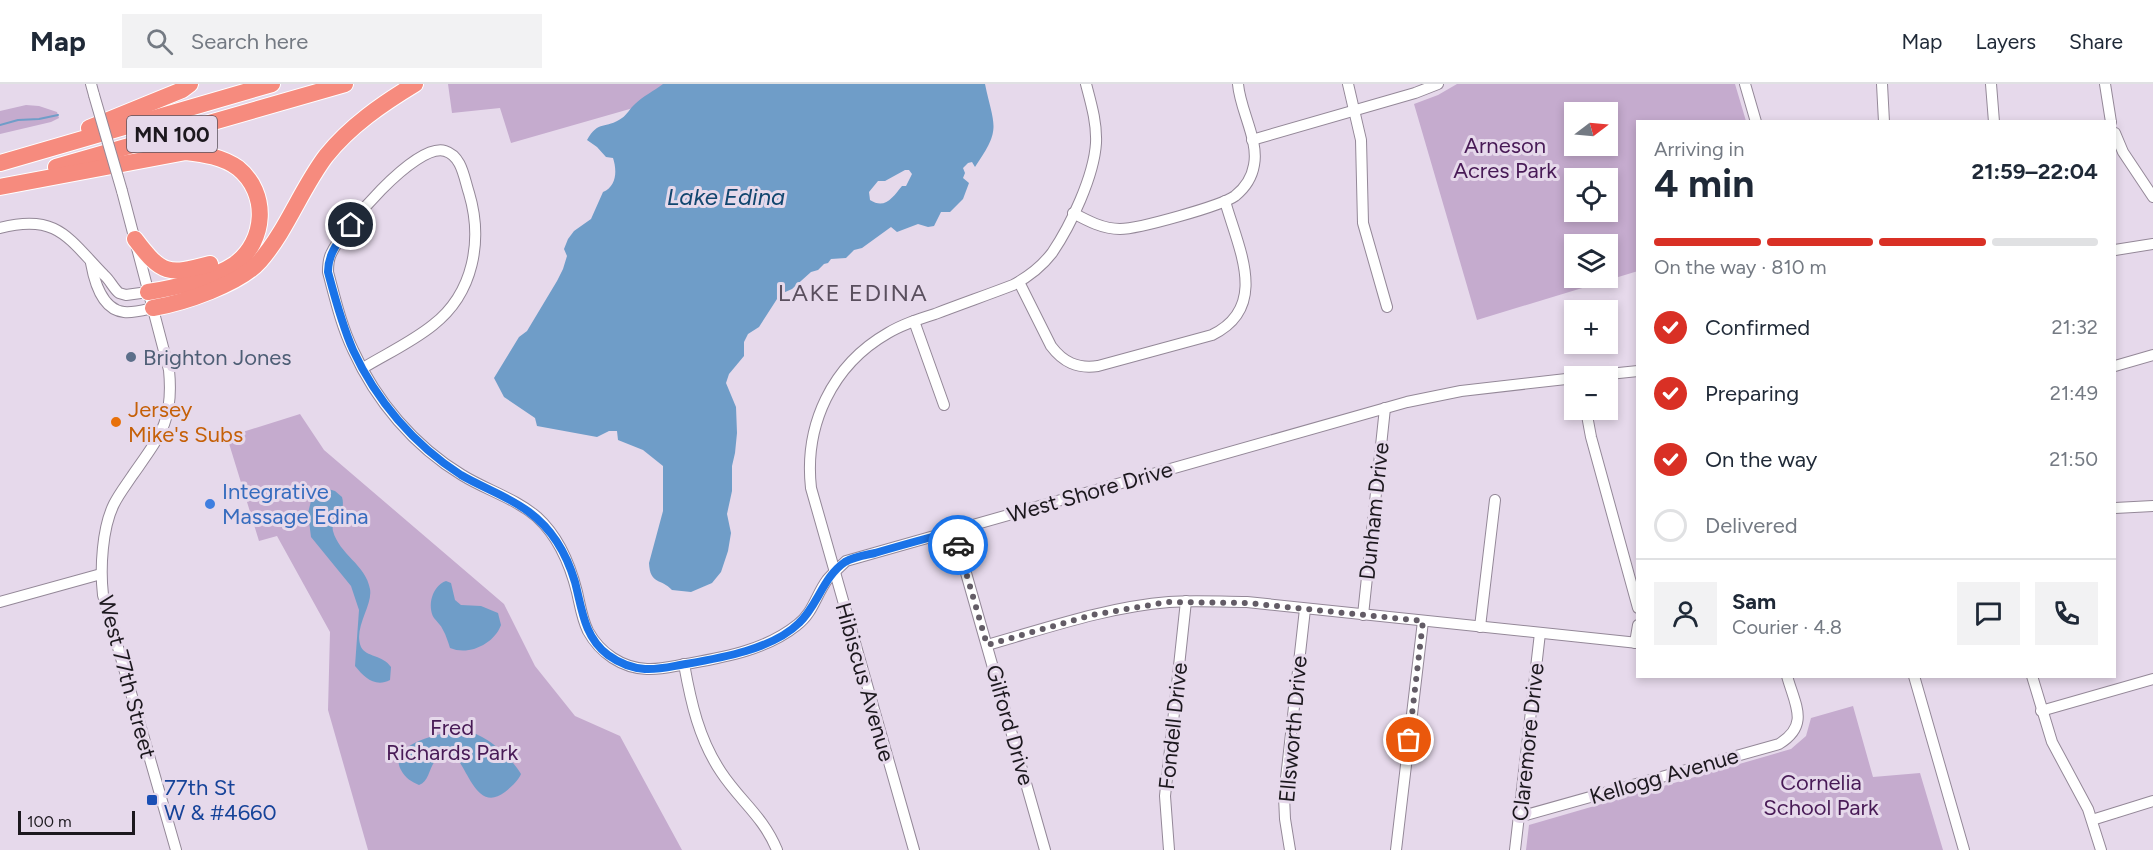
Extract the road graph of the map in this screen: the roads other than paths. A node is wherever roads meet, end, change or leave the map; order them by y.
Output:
1 (91, 84) edge
2 (190, 84) edge
3 (272, 84) edge
4 (345, 84) edge
5 (415, 84) edge
6 (1086, 84) edge
7 (1239, 84) edge
8 (1348, 84) edge
9 (1438, 84) edge
10 (1745, 84) edge
11 (1882, 84) edge
12 (1991, 84) edge
13 (2105, 84) edge
14 (1354, 110) junction
15 (1755, 120) edge
16 (1884, 120) edge
17 (1994, 120) edge
18 (2111, 120) edge
19 (2116, 135) edge
20 (1252, 140) junction
21 (0, 160) edge
22 (0, 185) edge
23 (2153, 197) edge
24 (1225, 201) junction
25 (1073, 213) junction
26 (0, 228) edge
27 (135, 239) junction
28 (256, 240) junction
29 (2153, 244) edge
30 (2116, 250) edge
31 (91, 263) junction
32 (1019, 282) junction
33 (148, 292) junction
34 (153, 308) junction
35 (1387, 308) dead end
36 (914, 321) junction
37 (2153, 355) edge
38 (2116, 366) edge
39 (363, 368) junction
40 (1636, 371) edge
41 (1618, 373) edge
42 (1564, 379) edge
43 (944, 405) dead end
44 (1385, 408) junction
45 (1588, 420) edge
46 (1495, 500) dead end
47 (2153, 506) edge
48 (2116, 508) edge
49 (954, 531) junction
50 (834, 573) junction
51 (101, 574) junction
52 (1186, 601) junction
53 (1636, 601) edge
54 (0, 602) edge
55 (1305, 609) junction
56 (1363, 615) junction
57 (1423, 621) junction
58 (1480, 627) junction
59 (1540, 633) junction
60 (1636, 643) edge
61 (987, 645) junction
62 (684, 664) junction
63 (1788, 678) edge
64 (1915, 678) edge
65 (2033, 678) edge
66 (2153, 679) edge
67 (2041, 711) junction
68 (2153, 801) edge
69 (1519, 817) junction
70 (2092, 820) junction
71 (176, 850) edge
72 (777, 850) edge
73 (914, 850) edge
74 (1045, 850) edge
75 (1169, 850) edge
76 (1290, 850) edge
77 (1396, 850) edge
78 (1515, 850) edge
79 (1964, 850) edge
80 (2100, 850) edge

1 - 27 street, West 77th Street, bridge
2 - 21 highway
3 - 21 highway, MN 100
4 - 22 highway, MN 100
5 - 34 highway
6 - 25 street, Hibiscus Avenue
7 - 20 street
8 - 14 street
9 - 14 street
10 - 15 street
11 - 16 street
12 - 17 street
13 - 18 street
14 - 20 street
14 - 35 street
19 - 23 street
20 - 24 street
22 - 28 highway
24 - 25 street
24 - 32 street
25 - 32 street, Hibiscus Avenue
26 - 31 street
27 - 28 highway
27 - 33 street, West 77th Street
28 - 33 highway
29 - 30 street
31 - 33 street
31 - 34 street
32 - 36 street, Hibiscus Avenue
33 - 34 street, West 77th Street
34 - 51 street, West 77th Street
36 - 43 street
36 - 50 street, Hibiscus Avenue
37 - 38 street
39 - 39 street, West Shore Drive
39 - 62 street, West Shore Drive
40 - 41 street
42 - 44 street, West Shore Drive
44 - 49 street, West Shore Drive
44 - 56 street, Dunham Drive
45 - 53 street
46 - 58 street
47 - 48 street
49 - 50 street, West Shore Drive
49 - 61 street, Gilford Drive
50 - 62 street, West Shore Drive
50 - 73 street, Hibiscus Avenue
51 - 54 street
51 - 71 street, West 77th Street
52 - 55 street
52 - 61 street
52 - 75 street, Fondell Drive
55 - 56 street
55 - 76 street, Ellsworth Drive
56 - 57 street
57 - 58 street
57 - 77 street
58 - 59 street
59 - 60 street
59 - 69 street, Claremore Drive
61 - 74 street, Gilford Drive
62 - 72 street
63 - 69 street, Kellogg Avenue
64 - 79 street
65 - 67 street
66 - 67 street
67 - 70 street
68 - 70 street
69 - 78 street, Claremore Drive
70 - 80 street

